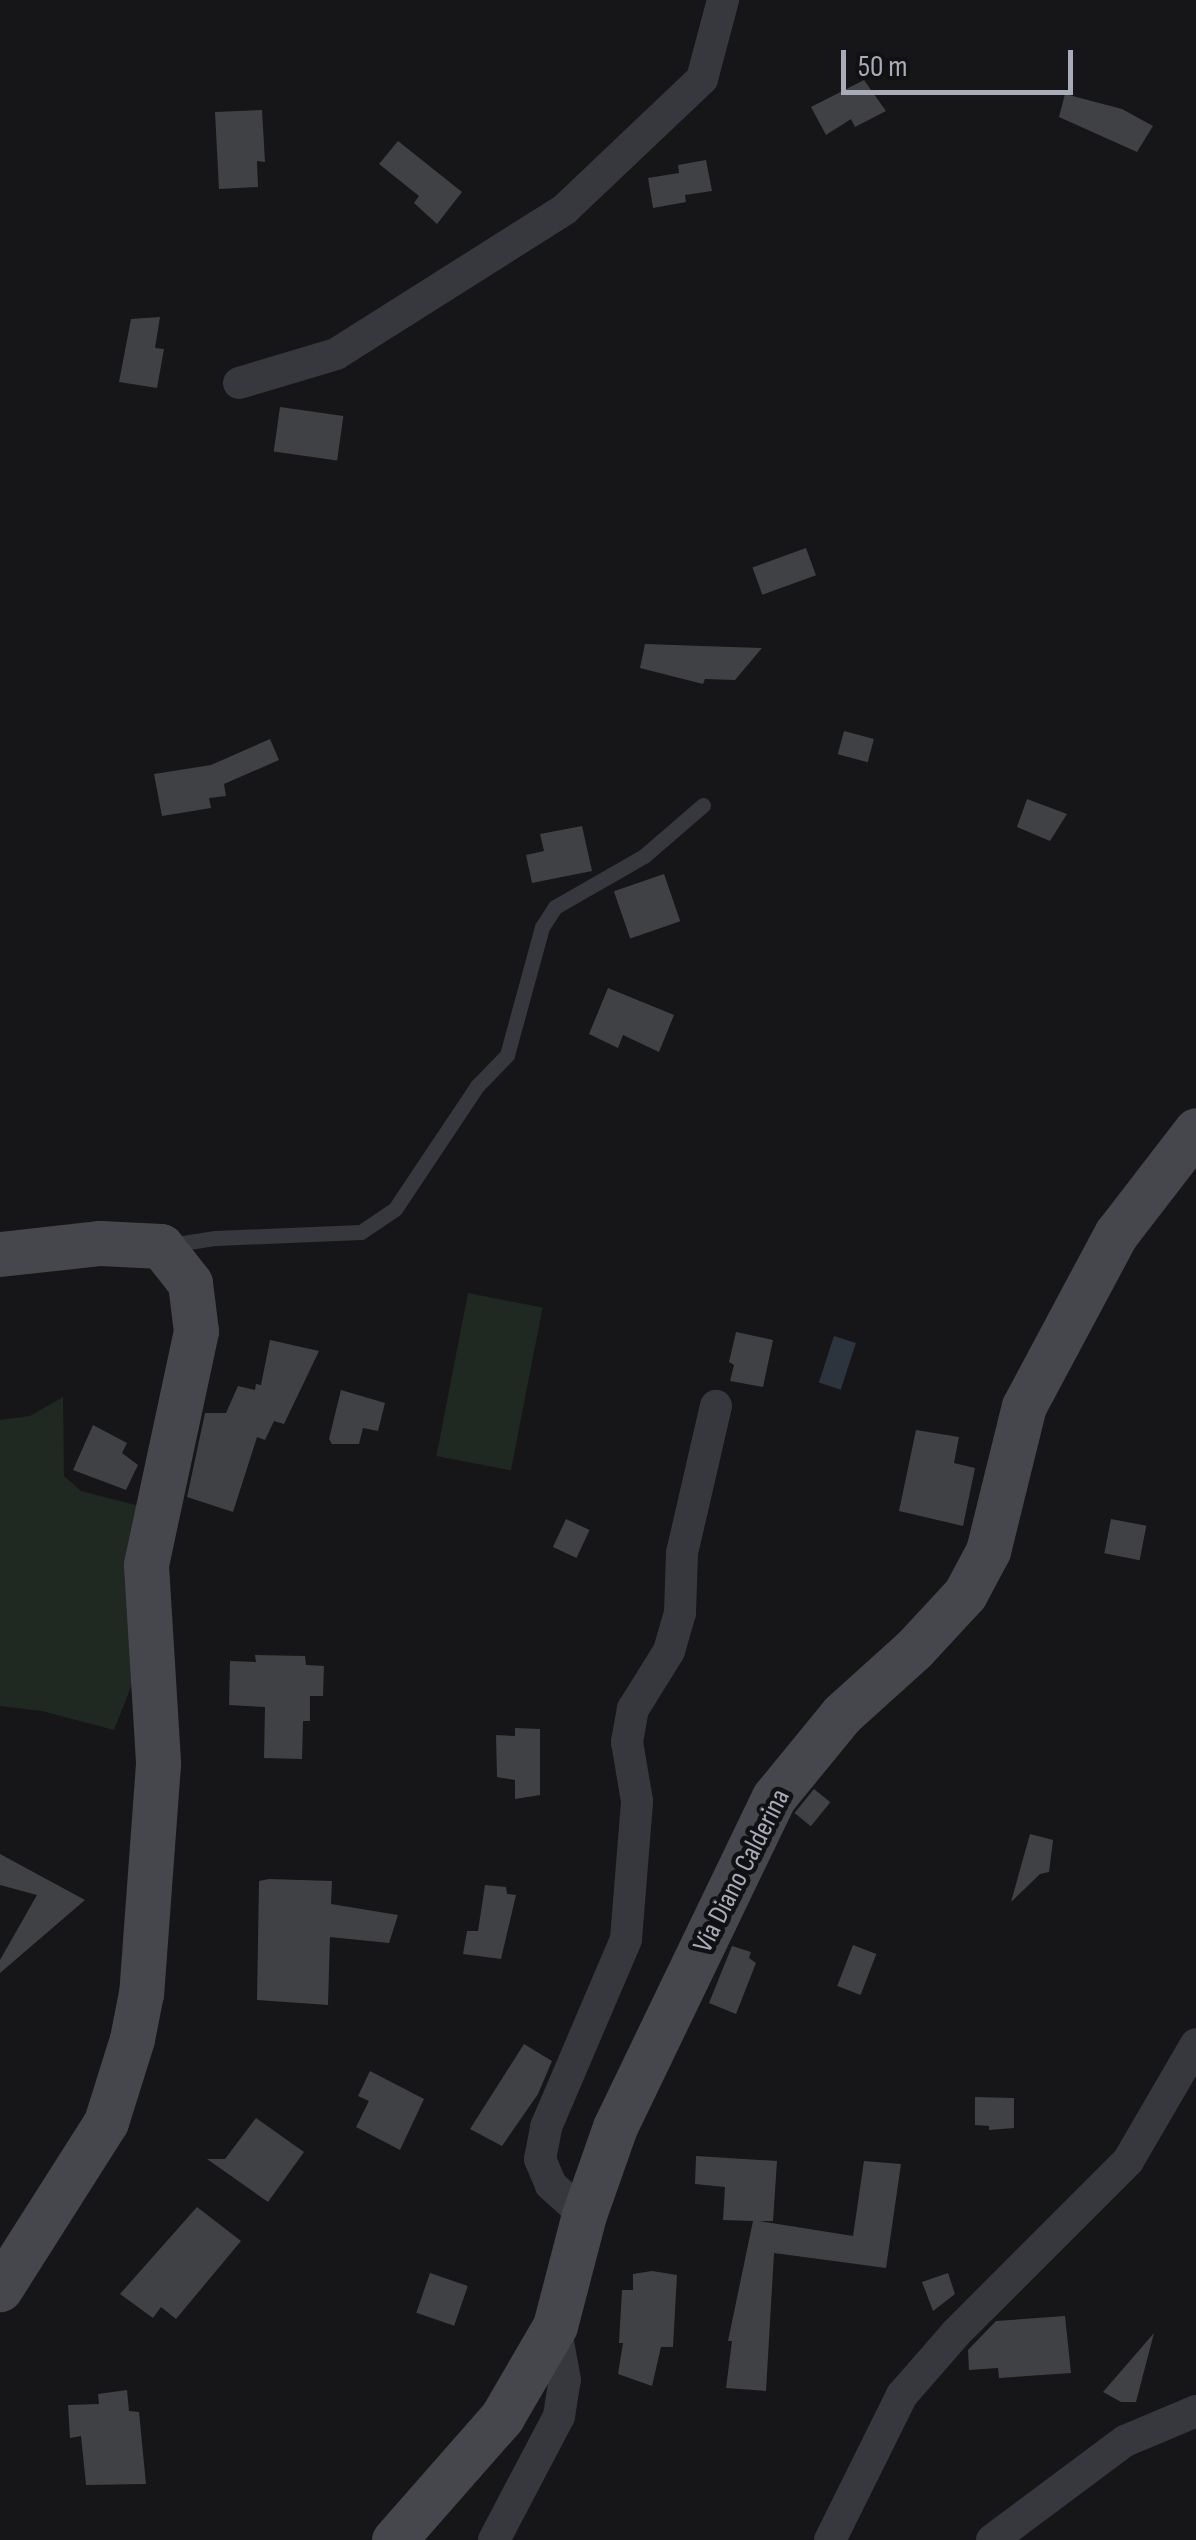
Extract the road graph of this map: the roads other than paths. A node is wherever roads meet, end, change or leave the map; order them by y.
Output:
1 (722, 0) edge
2 (239, 384) dead end
3 (703, 805) dead end
4 (1196, 1130) edge
5 (161, 1246) junction
6 (0, 1254) edge
7 (716, 1406) dead end
8 (1196, 2044) edge
9 (584, 2215) junction
10 (0, 2288) edge
11 (556, 2326) junction
12 (1196, 2411) edge
13 (394, 2540) edge
14 (494, 2540) edge
15 (830, 2540) edge
16 (992, 2540) edge

1 - 2 street
3 - 5 lane
4 - 9 main road, Via Diano Calderina
5 - 6 main road
5 - 10 main road
7 - 9 street
8 - 15 street
9 - 11 main road, Via Diano Calderina
11 - 13 main road, Via Diano Calderina
11 - 14 street
12 - 16 street

